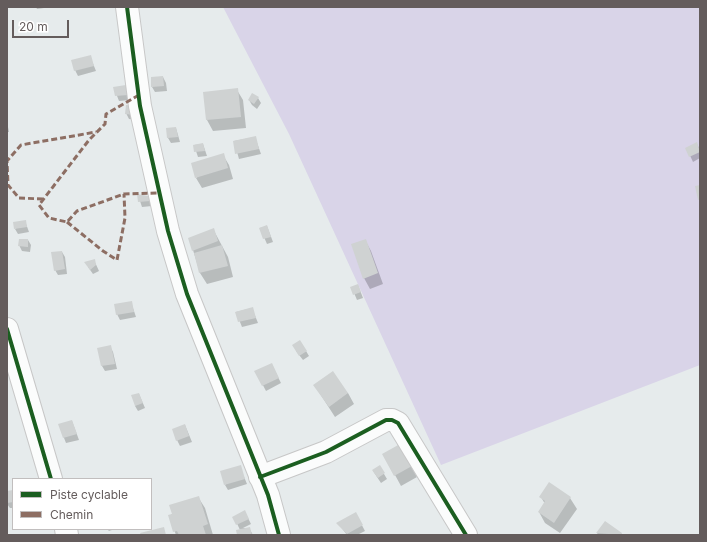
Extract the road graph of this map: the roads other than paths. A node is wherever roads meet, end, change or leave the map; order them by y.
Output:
1 (128, 7) edge
2 (7, 329) edge
3 (51, 478) edge
4 (264, 486) junction
5 (279, 535) edge
6 (294, 535) edge
7 (466, 535) edge

1 - 4 street
2 - 3 street
4 - 5 street
4 - 6 street
4 - 7 street

